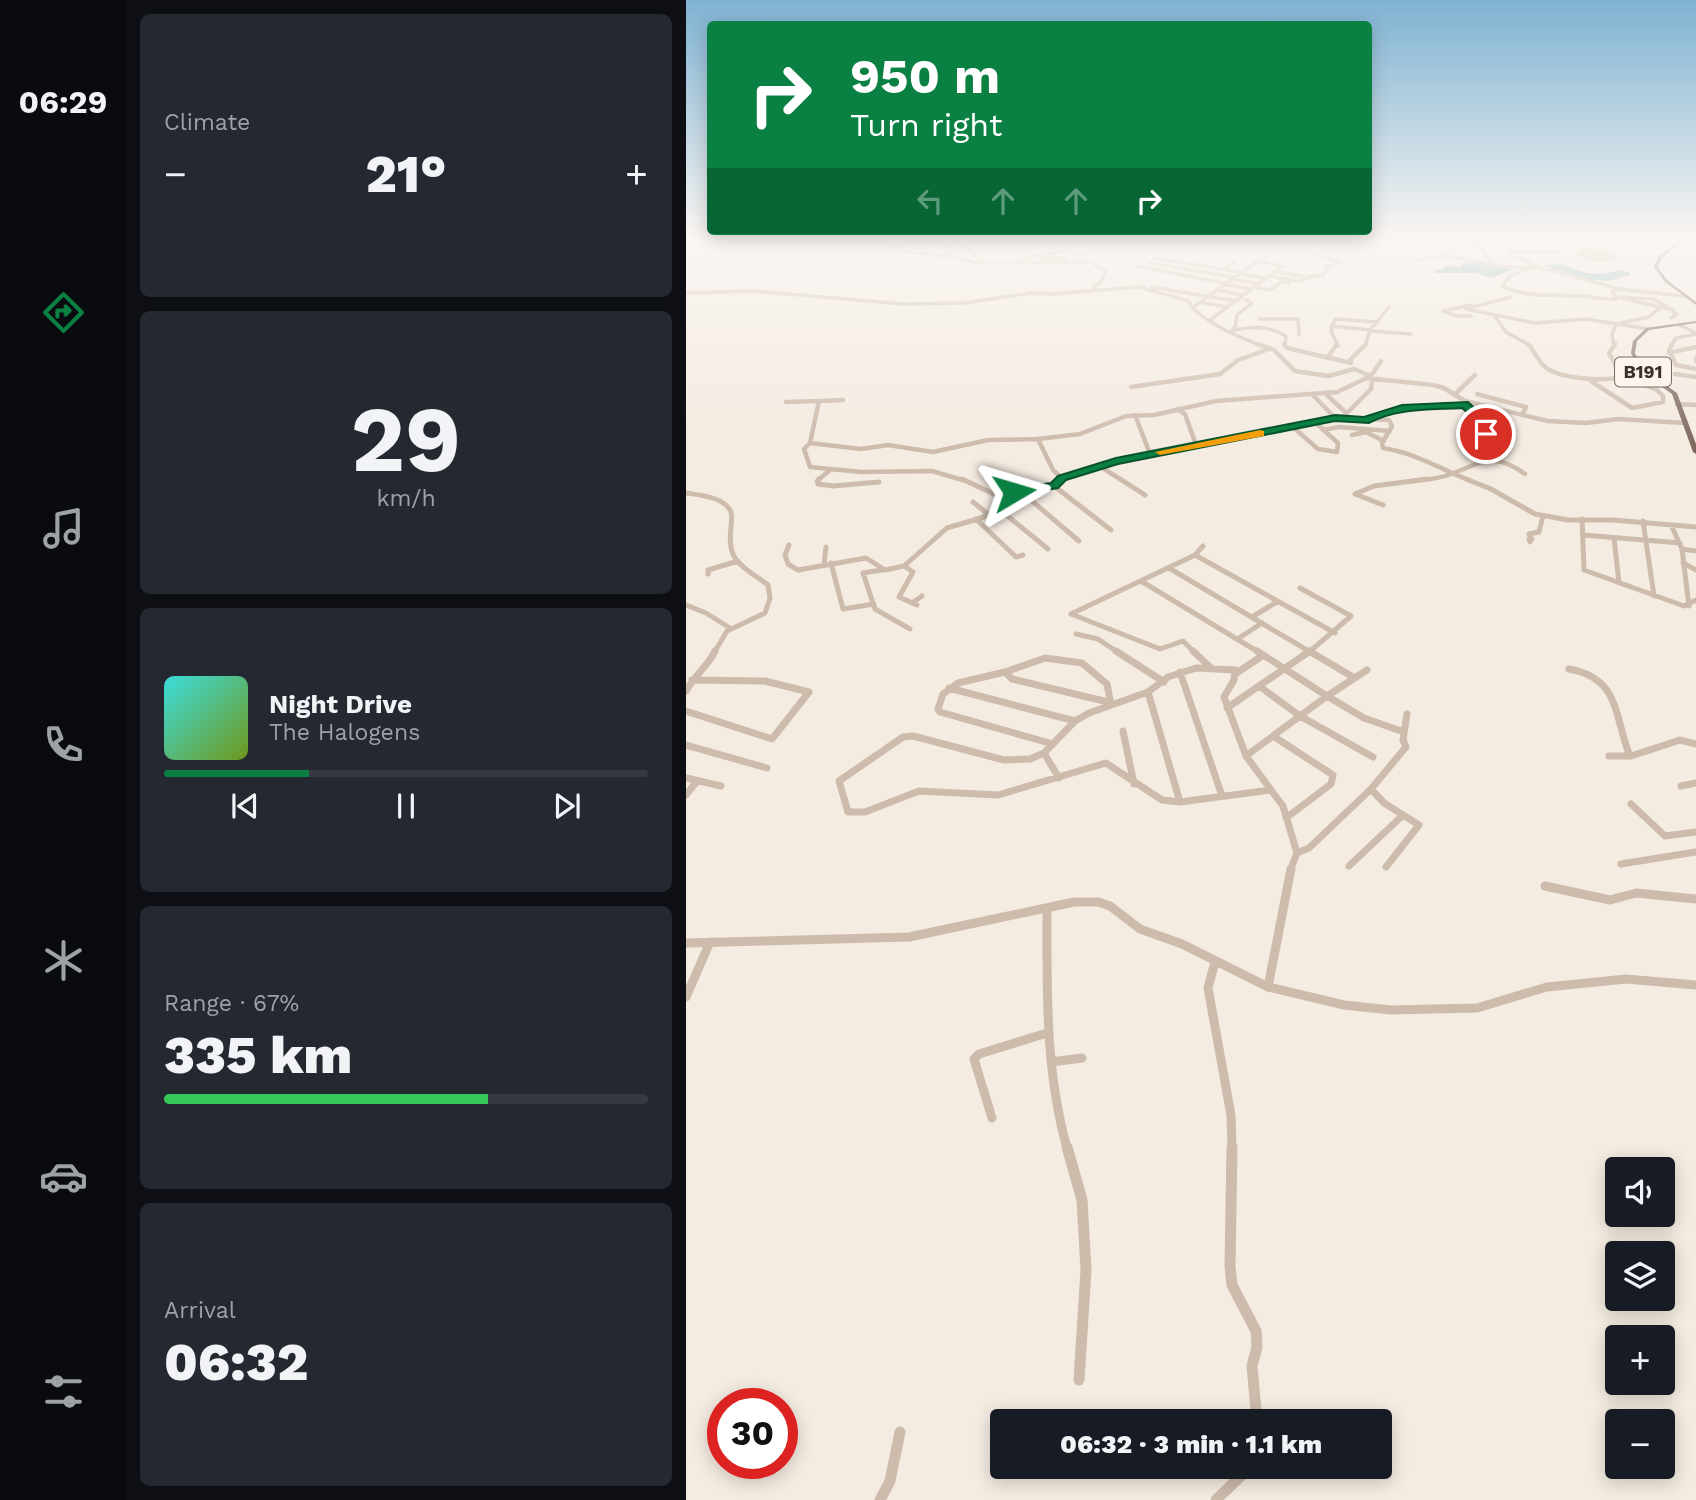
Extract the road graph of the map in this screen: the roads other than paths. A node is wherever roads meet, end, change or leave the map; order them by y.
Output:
1 (1192, 308) edge
2 (1226, 308) edge
3 (1244, 308) edge
4 (1387, 308) edge
5 (1458, 308) edge
6 (1469, 308) edge
7 (1656, 308) edge
8 (1671, 308) edge
9 (1660, 309) junction
10 (1671, 310) junction
11 (1494, 315) junction
12 (1471, 316) dead end
13 (1273, 318) junction
14 (1671, 318) dead end
15 (1260, 319) dead end
16 (1209, 321) junction
17 (1696, 321) edge
18 (1377, 322) junction
19 (1616, 324) junction
20 (1679, 324) junction
21 (1331, 326) junction
22 (1648, 329) junction
23 (1277, 330) junction
24 (1231, 331) junction
25 (1370, 331) junction
26 (1411, 334) dead end
27 (1696, 334) edge
28 (1299, 335) dead end
29 (1696, 347) edge
30 (1270, 348) junction
31 (1669, 353) junction
32 (1327, 358) junction
33 (1381, 361) dead end
34 (1696, 369) edge
35 (1675, 374) dead end
36 (1475, 375) dead end
37 (1620, 376) junction
38 (1696, 377) edge
39 (1370, 378) junction
40 (1589, 380) junction
41 (1352, 386) junction
42 (1131, 387) dead end
43 (1341, 391) junction
44 (1368, 392) junction
45 (1325, 393) junction
46 (1312, 394) junction
47 (1477, 394) dead end
48 (1454, 395) junction
49 (1360, 398) junction
50 (843, 400) dead end
51 (819, 401) junction
52 (786, 402) dead end
53 (1469, 404) junction
54 (1677, 404) junction
55 (1696, 405) edge
56 (1177, 409) junction
57 (1345, 412) junction
58 (1135, 415) junction
59 (1522, 415) junction
60 (1338, 418) junction
61 (1369, 420) junction
62 (1315, 422) junction
63 (1686, 424) junction
64 (1696, 426) edge
65 (1293, 427) junction
66 (1323, 430) junction
67 (1390, 431) junction
68 (1352, 435) dead end
69 (1477, 435) dead end
70 (1038, 439) junction
71 (1384, 441) junction
72 (810, 443) junction
73 (1196, 445) junction
74 (1696, 452) edge
75 (1150, 454) junction
76 (1098, 465) junction
77 (830, 470) junction
78 (1452, 474) junction
79 (1525, 474) dead end
80 (1062, 478) junction
81 (879, 482) dead end
82 (1054, 486) junction
83 (1046, 488) junction
84 (686, 493) edge
85 (1025, 495) junction
86 (1145, 495) dead end
87 (973, 502) dead end
88 (1383, 505) dead end
89 (999, 509) junction
90 (988, 514) junction
91 (1543, 516) junction
92 (976, 519) junction
93 (1582, 519) junction
94 (1643, 521) junction
95 (1671, 525) junction
96 (1696, 527) edge
97 (1111, 530) dead end
98 (1583, 535) junction
99 (1614, 538) junction
100 (1079, 541) dead end
101 (1646, 541) junction
102 (1530, 542) dead end
103 (789, 545) dead end
104 (1203, 546) dead end
105 (1681, 546) junction
106 (827, 547) dead end
107 (1048, 549) dead end
108 (1696, 551) edge
109 (1023, 555) dead end
110 (1195, 555) junction
111 (738, 561) junction
112 (1683, 563) junction
113 (827, 564) junction
114 (904, 566) junction
115 (1169, 568) junction
116 (885, 570) junction
117 (1696, 570) edge
118 (708, 574) dead end
119 (1142, 582) junction
120 (1619, 583) junction
121 (1300, 588) dead end
122 (922, 596) dead end
123 (1654, 596) junction
124 (1696, 600) edge
125 (1278, 602) junction
126 (874, 604) junction
127 (686, 605) edge
128 (1689, 606) junction
129 (1252, 617) junction
130 (1262, 623) junction
131 (730, 628) junction
132 (910, 629) dead end
133 (1335, 633) junction
134 (1076, 634) dead end
135 (1239, 638) junction
136 (1309, 652) junction
137 (1262, 656) junction
138 (1210, 667) junction
139 (1569, 669) dead end
140 (1283, 670) junction
141 (1367, 670) dead end
142 (1005, 672) junction
143 (1180, 672) junction
144 (1235, 674) junction
145 (1353, 677) junction
146 (692, 680) junction
147 (1164, 682) junction
148 (1259, 686) junction
149 (949, 688) junction
150 (686, 691) edge
151 (1148, 692) junction
152 (1326, 696) junction
153 (1110, 703) junction
154 (1227, 708) junction
155 (686, 711) edge
156 (1407, 714) dead end
157 (1300, 716) junction
158 (1075, 722) junction
159 (1123, 732) dead end
160 (1404, 732) junction
161 (1273, 736) junction
162 (1053, 744) junction
163 (1696, 744) edge
164 (686, 746) edge
165 (1044, 753) junction
166 (1246, 756) junction
167 (1630, 756) junction
168 (1373, 757) dead end
169 (1609, 757) dead end
170 (767, 768) dead end
171 (686, 778) edge
172 (1059, 778) junction
173 (697, 781) junction
174 (1696, 783) edge
175 (1134, 784) junction
176 (721, 786) dead end
177 (1681, 786) dead end
178 (1371, 789) junction
179 (1273, 790) junction
180 (686, 795) edge
181 (1222, 796) junction
182 (1180, 802) junction
183 (1631, 804) dead end
184 (1403, 815) junction
185 (1286, 818) junction
186 (1695, 835) edge
187 (1696, 852) edge
188 (1297, 853) junction
189 (1621, 864) dead end
190 (1349, 866) dead end
191 (1386, 867) dead end
192 (1545, 886) dead end
193 (1696, 899) edge
194 (1047, 909) junction
195 (710, 942) junction
196 (686, 943) edge
197 (1215, 962) junction
198 (1696, 985) edge
199 (1268, 987) junction
200 (686, 997) edge
201 (1047, 1033) junction
202 (1082, 1058) dead end
203 (1051, 1062) junction
204 (992, 1118) dead end
205 (1079, 1380) dead end
206 (1256, 1409) edge
207 (900, 1432) dead end
208 (1238, 1479) edge
209 (880, 1500) edge
210 (1216, 1500) edge

1 - 16 street
2 - 16 street
3 - 24 street
4 - 18 street
5 - 12 street
6 - 11 street
7 - 9 street
8 - 10 street
9 - 10 street
9 - 19 street
10 - 14 street
11 - 19 street
11 - 40 street
13 - 15 street
13 - 23 street
13 - 28 street
16 - 24 street
17 - 20 main road, B191
18 - 21 street
18 - 25 street
19 - 22 street
19 - 37 street
20 - 22 main road, B191
20 - 27 street
21 - 25 street
21 - 32 street
22 - 54 main road, B191
23 - 24 street
23 - 32 street
24 - 30 street
25 - 26 street
25 - 32 street
27 - 31 street
29 - 31 street
30 - 39 street
30 - 42 street
31 - 34 street
33 - 39 street
35 - 38 street
36 - 48 street
37 - 40 street
37 - 40 street
39 - 41 street
39 - 44 street
39 - 48 street
41 - 43 street
41 - 44 street
43 - 45 street
43 - 49 street
44 - 49 street
45 - 46 street
45 - 57 street
46 - 56 street
46 - 60 street
47 - 59 street
48 - 53 street
49 - 57 street
50 - 51 street
51 - 52 street
51 - 72 street
53 - 59 street
53 - 61 street
53 - 69 street
54 - 55 street
54 - 63 main road, B191
56 - 58 street
56 - 73 street
57 - 60 street
58 - 70 street
58 - 75 street
59 - 63 street
60 - 61 street
60 - 62 street
61 - 67 street
62 - 65 street
62 - 66 street
63 - 64 street
63 - 74 main road, B191
65 - 66 street
65 - 73 street
66 - 67 street
67 - 71 street
68 - 71 street
70 - 72 street
70 - 80 street
71 - 78 street
72 - 77 street
73 - 75 street
75 - 76 street
76 - 80 street
76 - 86 street
77 - 81 street
77 - 83 street
78 - 79 street
78 - 88 street
78 - 91 street
80 - 82 street
82 - 83 street
82 - 97 street
83 - 85 street
84 - 111 street
85 - 89 street
85 - 100 street
87 - 90 street
89 - 90 street
89 - 107 street
90 - 92 street
91 - 93 street
91 - 102 street
92 - 109 street
92 - 114 street
93 - 94 street
93 - 98 street
94 - 95 street
94 - 101 street
95 - 96 street
95 - 105 street
98 - 99 street
98 - 120 street
99 - 101 street
99 - 120 street
101 - 105 street
101 - 123 street
103 - 113 street
104 - 110 street
105 - 108 street
105 - 112 street
106 - 113 street
110 - 115 street
110 - 125 street
111 - 118 street
111 - 131 street
112 - 117 street
112 - 128 street
113 - 116 street
113 - 126 street
114 - 116 street
114 - 122 street
115 - 119 street
115 - 129 street
116 - 126 street
119 - 135 street
119 - 138 street
120 - 123 street
121 - 133 street
123 - 128 street
124 - 128 street
125 - 129 street
125 - 133 street
126 - 132 street
127 - 131 street
129 - 130 street
130 - 135 street
130 - 136 street
131 - 146 street
133 - 136 street
134 - 147 street
135 - 137 street
136 - 140 street
136 - 145 street
137 - 140 street
137 - 144 street
138 - 143 street
138 - 144 street
139 - 167 street
140 - 148 street
140 - 152 street
141 - 145 street
142 - 149 street
142 - 153 street
142 - 153 street
143 - 147 street
143 - 181 street
144 - 154 street
145 - 152 street
146 - 150 street
146 - 155 street
147 - 151 street
148 - 154 street
148 - 157 street
149 - 158 street
149 - 162 street
151 - 153 street
151 - 182 street
152 - 157 street
152 - 160 street
153 - 158 street
154 - 166 street
156 - 160 street
157 - 161 street
157 - 168 street
158 - 162 street
159 - 175 street
160 - 178 street
161 - 166 street
161 - 185 street
162 - 165 street
163 - 167 street
164 - 170 street
165 - 172 street
165 - 172 street
166 - 179 street
167 - 169 street
171 - 173 street
172 - 175 street
173 - 176 street
173 - 180 street
174 - 177 street
175 - 182 street
178 - 184 street
178 - 188 street
179 - 181 street
179 - 185 street
181 - 182 street
183 - 186 street
184 - 190 street
184 - 191 street
185 - 188 street
187 - 189 street
188 - 199 street
192 - 193 street
194 - 195 street
194 - 197 street
194 - 201 street
195 - 196 street
195 - 200 street
197 - 199 street
197 - 206 street
198 - 199 street
201 - 203 street
201 - 204 street
202 - 203 street
203 - 205 street
207 - 209 street
208 - 210 street

